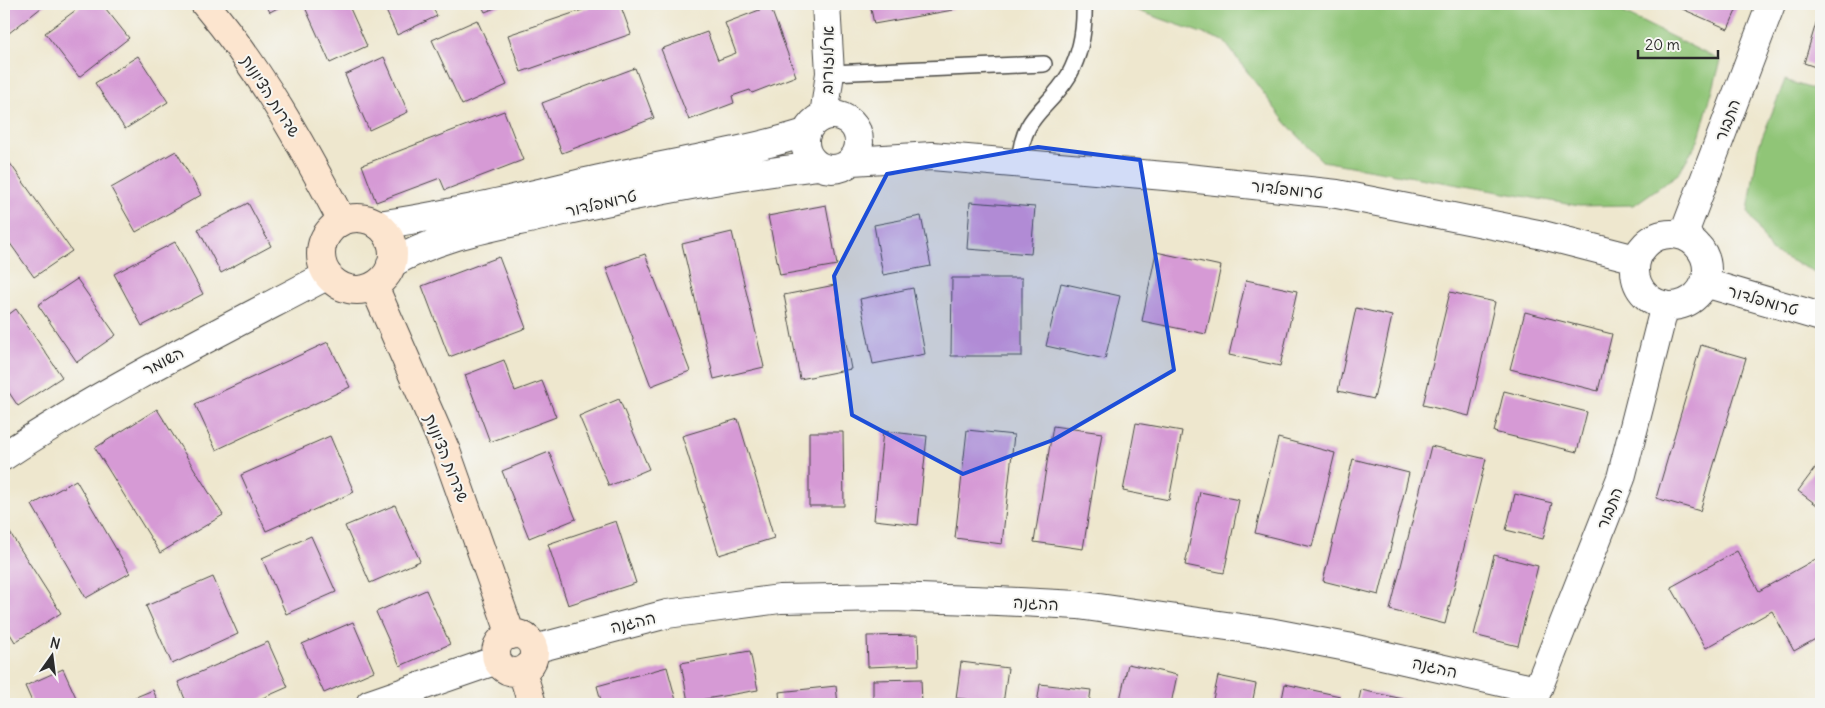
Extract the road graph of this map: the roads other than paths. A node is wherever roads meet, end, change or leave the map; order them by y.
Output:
1 (205, 4) edge
2 (826, 4) edge
3 (1084, 4) edge
4 (1771, 4) edge
5 (1044, 64) dead end
6 (830, 73) junction
7 (814, 124) junction
8 (855, 127) junction
9 (932, 156) junction
10 (852, 161) junction
11 (1019, 163) junction
12 (817, 166) junction
13 (342, 221) junction
14 (378, 224) junction
15 (1682, 236) junction
16 (1636, 259) junction
17 (391, 264) junction
18 (328, 275) junction
19 (1705, 283) junction
20 (374, 286) junction
21 (1665, 305) junction
22 (1821, 317) edge
23 (4, 456) edge
24 (511, 635) junction
25 (497, 660) junction
26 (528, 660) junction
27 (1534, 697) edge
28 (370, 704) edge
29 (532, 704) edge

1 - 13 street, שדרות הציונות
2 - 6 street, ארלוזורוב
3 - 11 lane
4 - 15 street, התבור
5 - 6 lane
6 - 7 street, ארלוזורוב
7 - 8 street
7 - 12 street
7 - 14 street, טרומפלדור
8 - 9 street, טרומפלדור
8 - 10 street
9 - 10 street, טרומפלדור
9 - 11 street, טרומפלדור
10 - 12 street
11 - 16 street, טרומפלדור
12 - 17 street, טרומפלדור
13 - 14 street
13 - 18 street
14 - 17 street
15 - 16 street
15 - 19 street
16 - 21 street
17 - 20 street
18 - 20 street
18 - 23 street, השומר
19 - 21 street
19 - 22 street, טרומפלדור
20 - 24 street, שדרות הציונות
21 - 27 street, התבור
24 - 25 street
24 - 26 street
25 - 26 street
25 - 28 street
26 - 27 street, ההגנה
26 - 29 street

